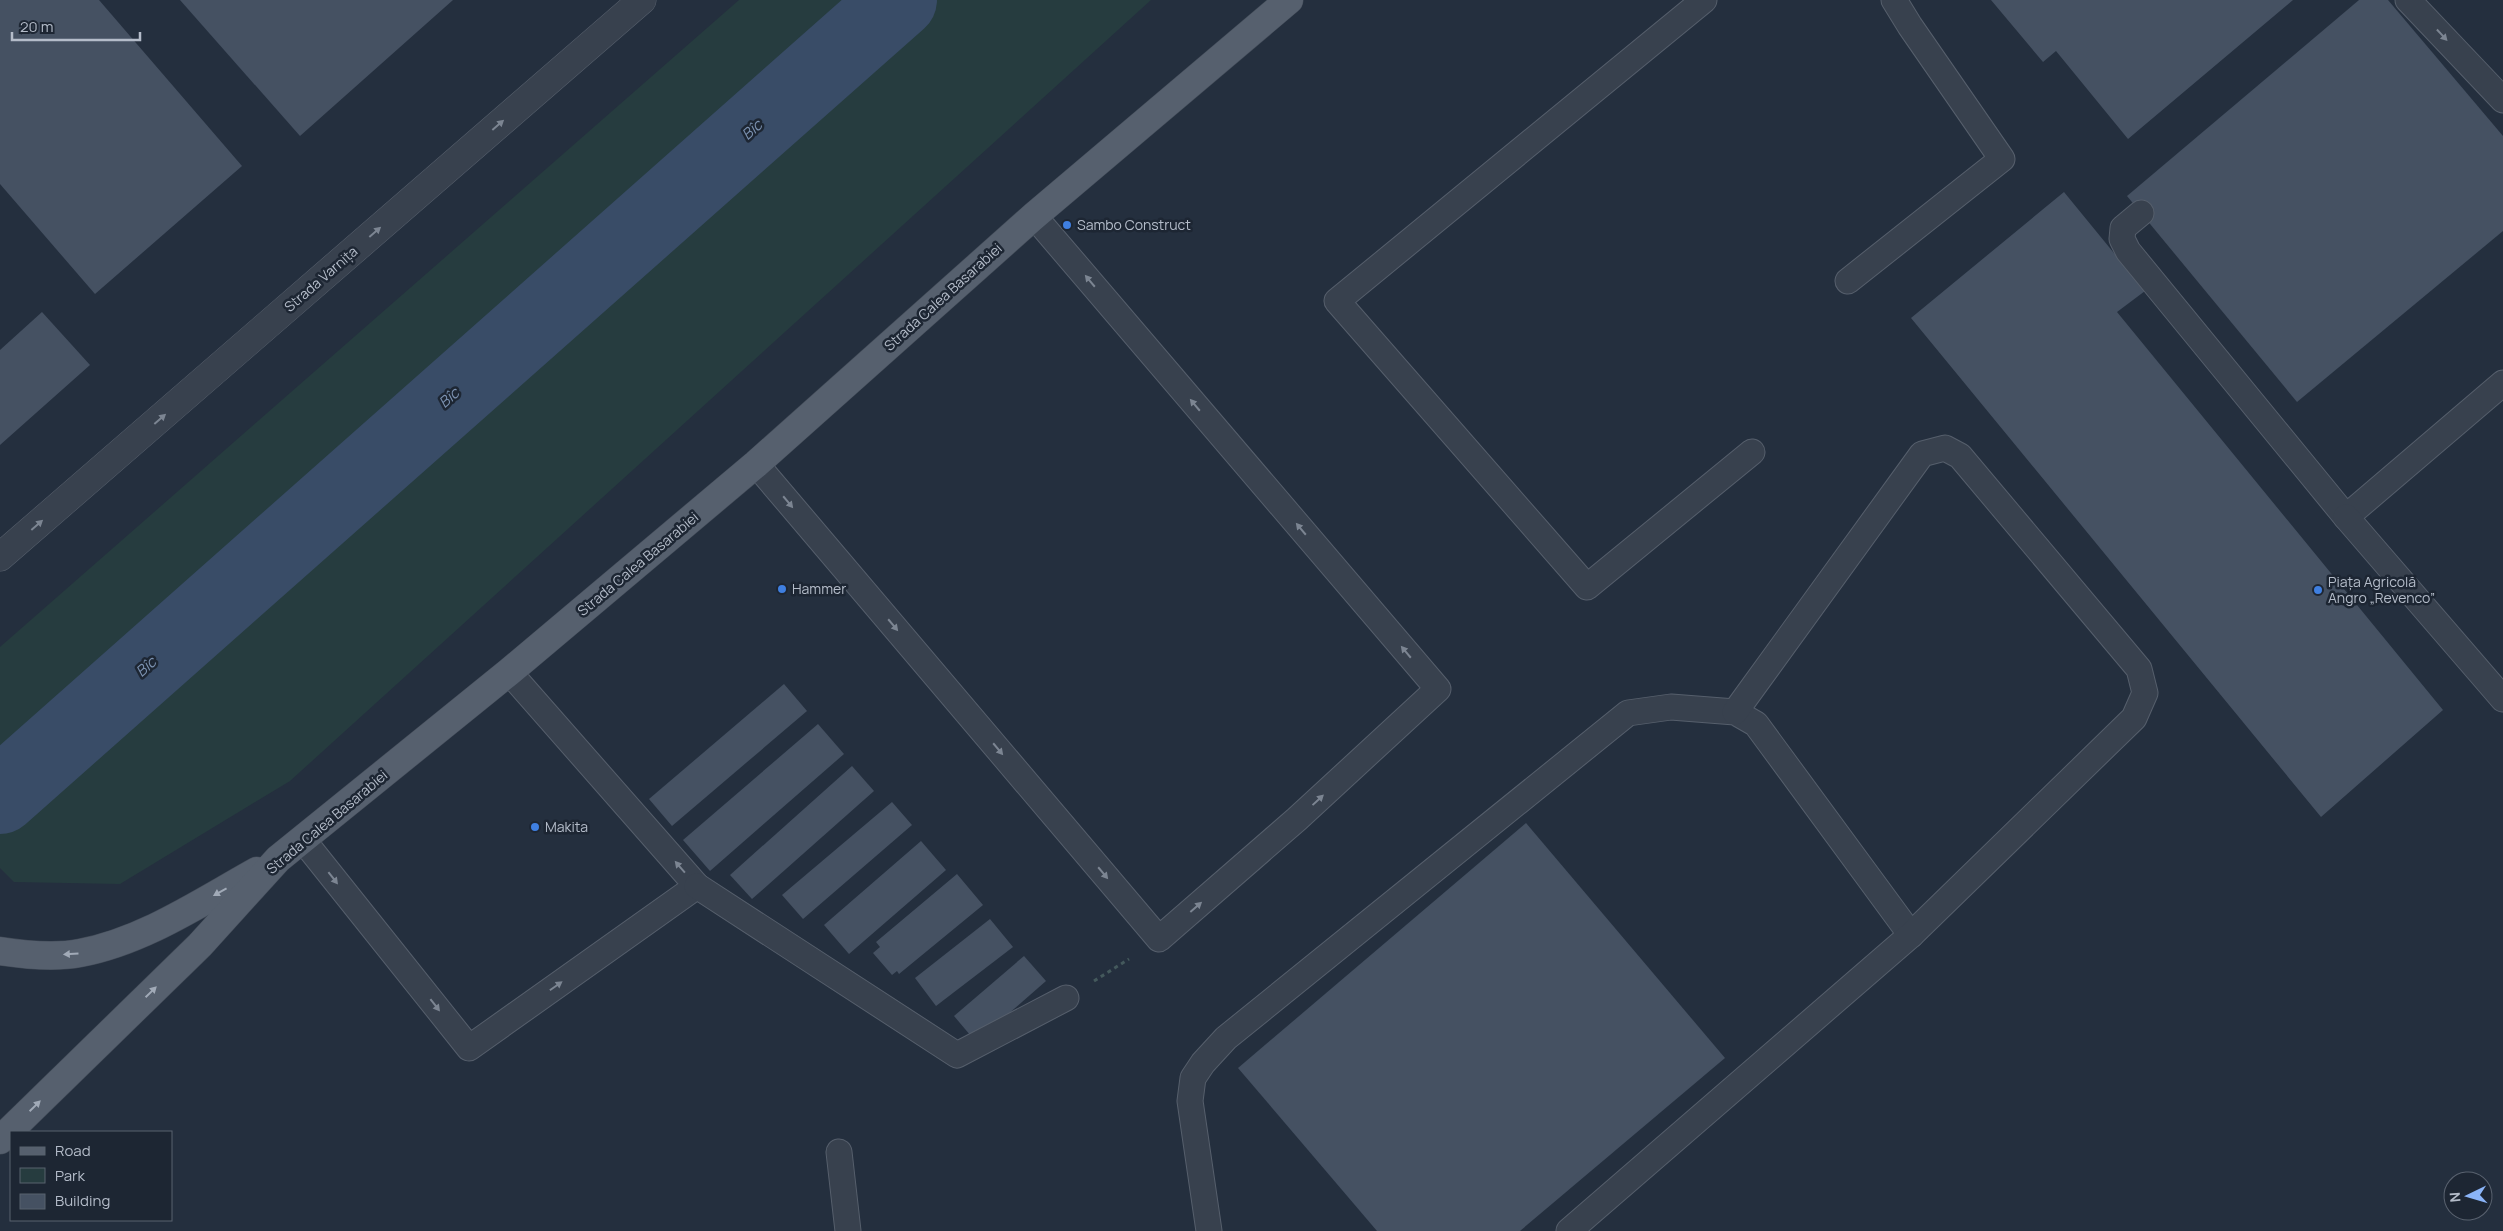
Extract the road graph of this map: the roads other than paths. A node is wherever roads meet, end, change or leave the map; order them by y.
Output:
1 (642, 0) edge
2 (1289, 0) edge
3 (1704, 0) edge
4 (1894, 0) edge
5 (2397, 1) edge
6 (2503, 100) edge
7 (2142, 213) dead end
8 (1034, 216) junction
9 (1848, 281) dead end
10 (2503, 383) edge
11 (1752, 452) dead end
12 (756, 464) junction
13 (2346, 518) junction
14 (0, 557) edge
15 (509, 672) junction
16 (2503, 699) edge
17 (1735, 712) junction
18 (303, 840) junction
19 (278, 859) junction
20 (696, 886) junction
21 (1911, 935) junction
22 (0, 951) edge
23 (1066, 998) road end
24 (0, 1140) edge
25 (839, 1152) dead end
26 (848, 1231) edge
27 (1209, 1231) edge
28 (1569, 1231) edge

14 -> 1 street, Strada Varnița
2 - 8 main road, Strada Calea Basarabiei
3 - 11 lane
4 - 9 lane
5 -> 6 lane
7 - 13 lane
8 - 12 main road, Strada Calea Basarabiei
12 -> 8 lane
10 - 13 lane
12 - 15 main road, Strada Calea Basarabiei
13 - 16 lane
15 - 18 main road, Strada Calea Basarabiei
20 -> 15 lane
17 - 21 lane
17 - 21 lane
17 - 27 lane
18 - 19 main road, Strada Calea Basarabiei
18 -> 20 lane
19 -> 22 main road
24 -> 19 main road, Strada Calea Basarabiei
20 - 23 lane
21 - 28 lane
25 - 26 lane

